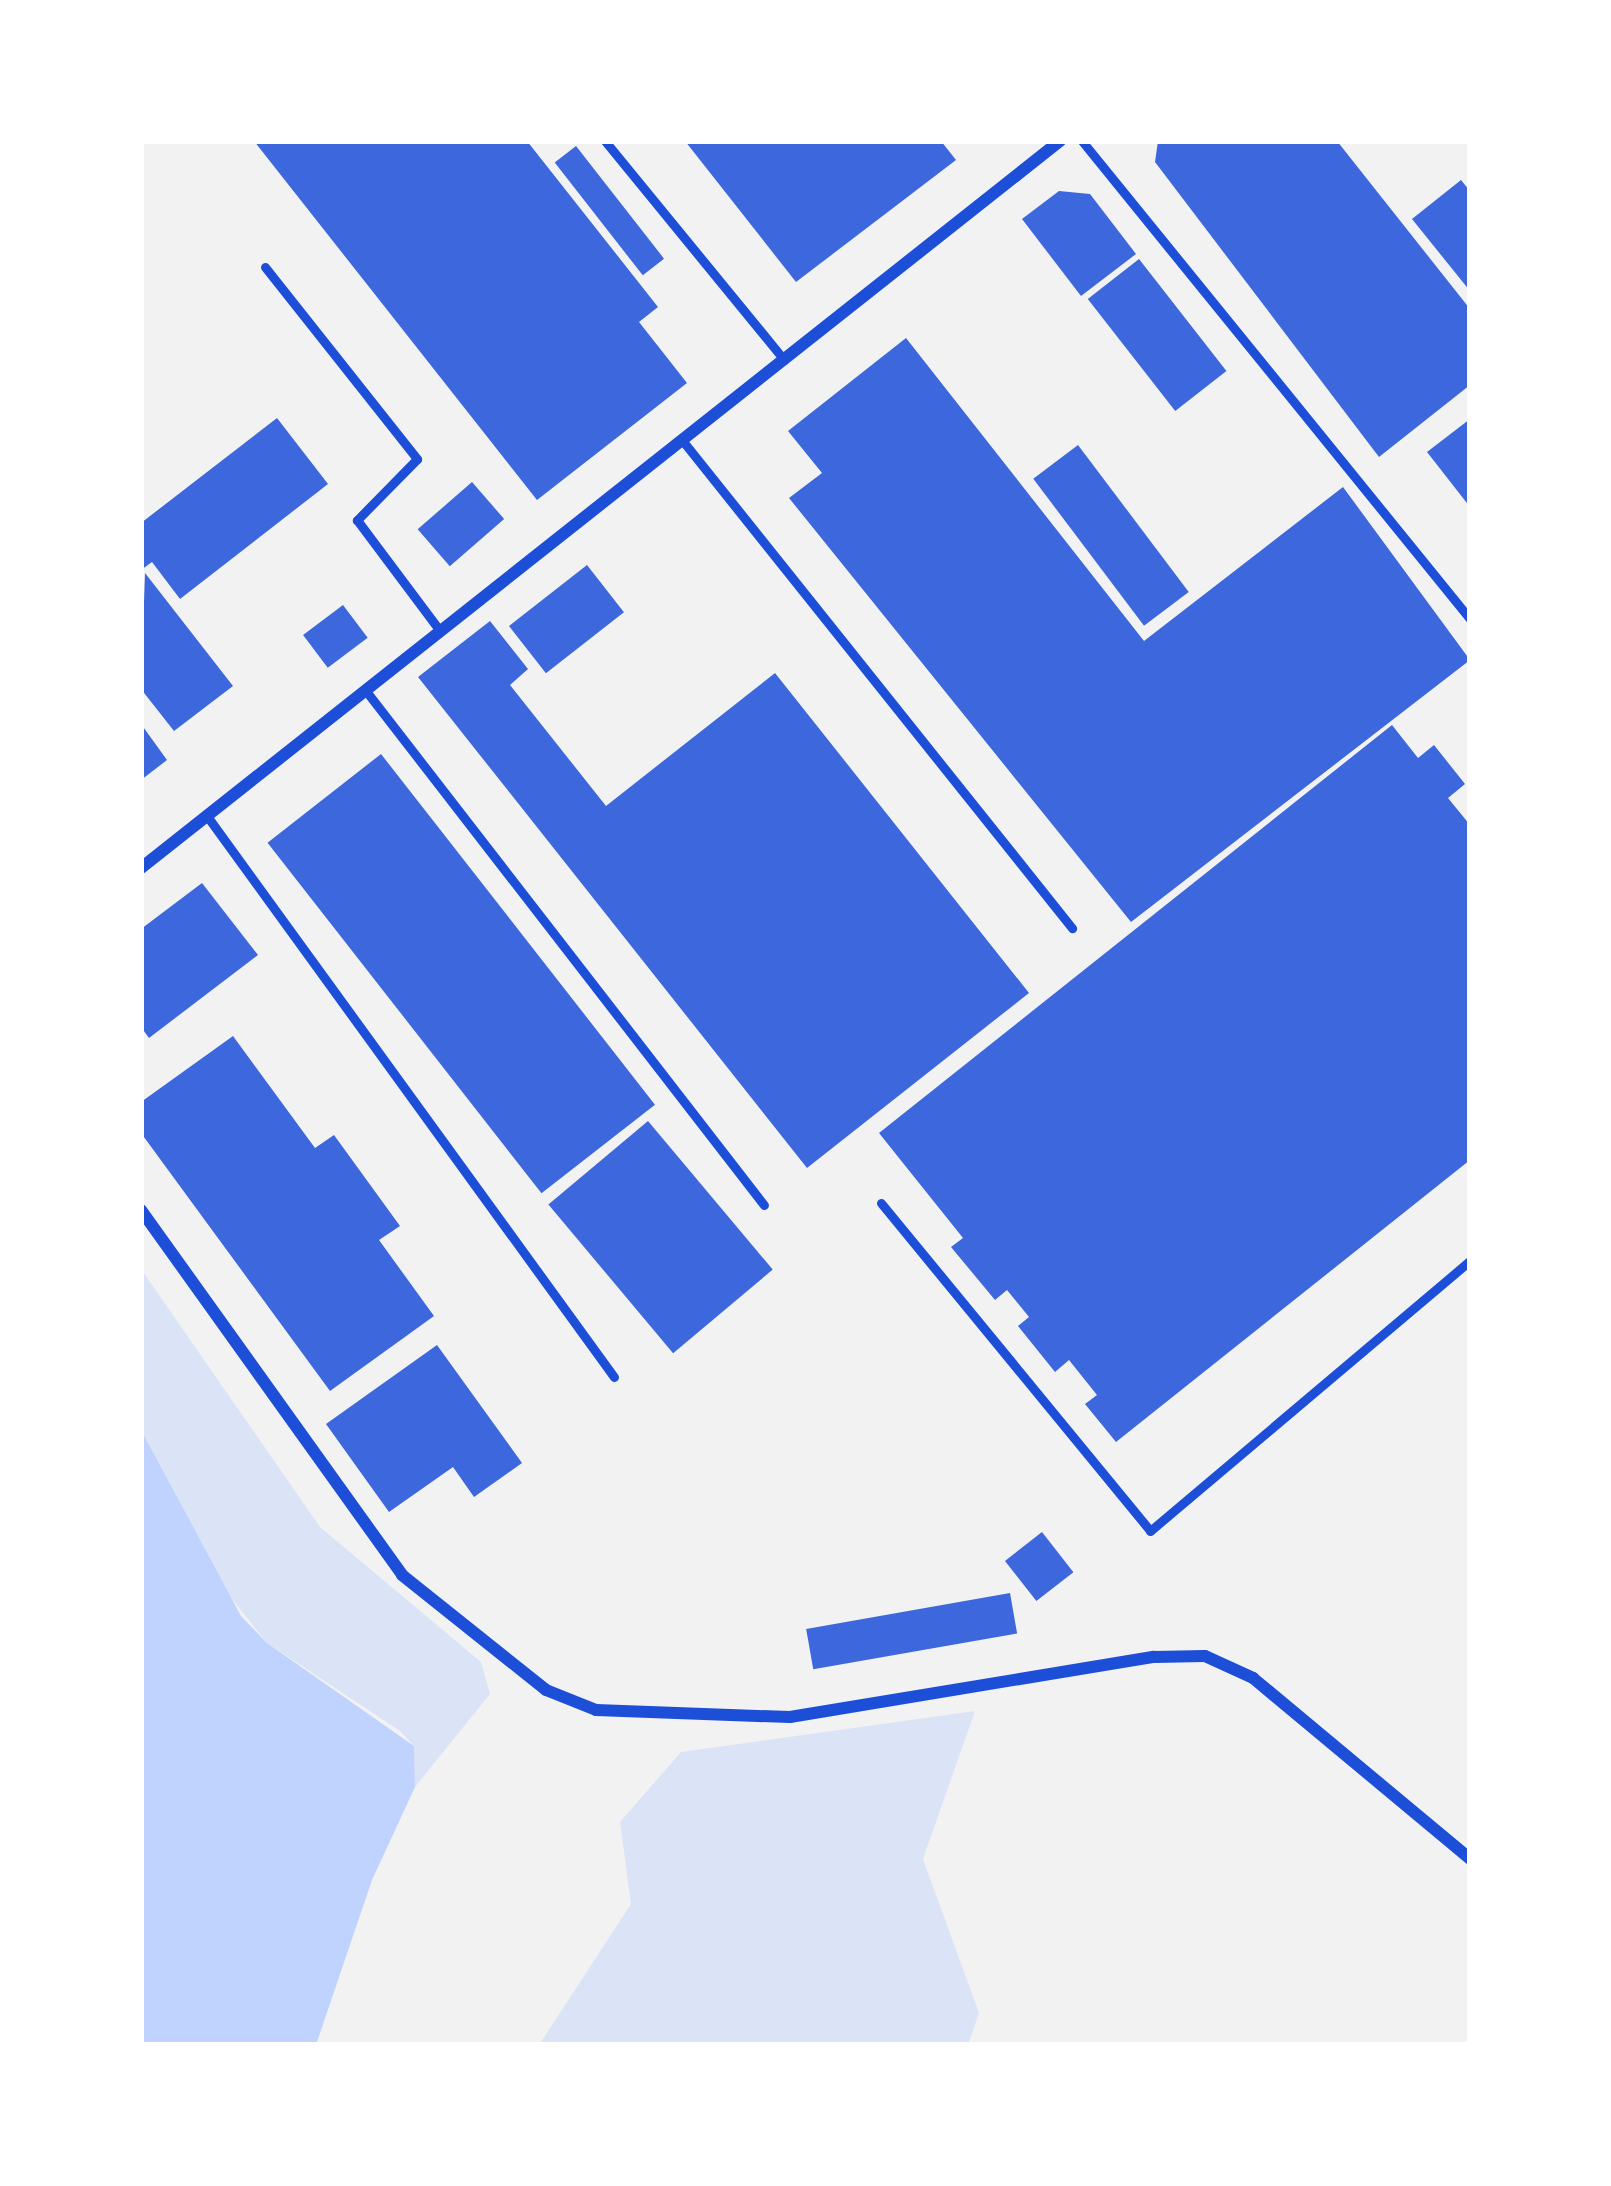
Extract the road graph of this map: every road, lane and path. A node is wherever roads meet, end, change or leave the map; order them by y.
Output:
1 (605, 141) edge
2 (1060, 141) edge
3 (1082, 141) edge
4 (265, 267) dead end
5 (784, 360) junction
6 (682, 440) junction
7 (1470, 619) edge
8 (440, 631) junction
9 (366, 691) junction
10 (207, 816) junction
11 (141, 868) edge
12 (1072, 928) dead end
13 (880, 1203) dead end
14 (764, 1205) dead end
15 (141, 1210) edge
16 (1470, 1261) edge
17 (614, 1377) dead end
18 (1469, 1855) edge

1 - 5 lane
2 - 5 street
3 - 7 lane
4 - 8 lane
5 - 6 street
6 - 8 street
6 - 12 lane
8 - 9 street
9 - 10 street
9 - 14 lane
10 - 11 street
10 - 17 lane
13 - 16 lane
15 - 18 street

